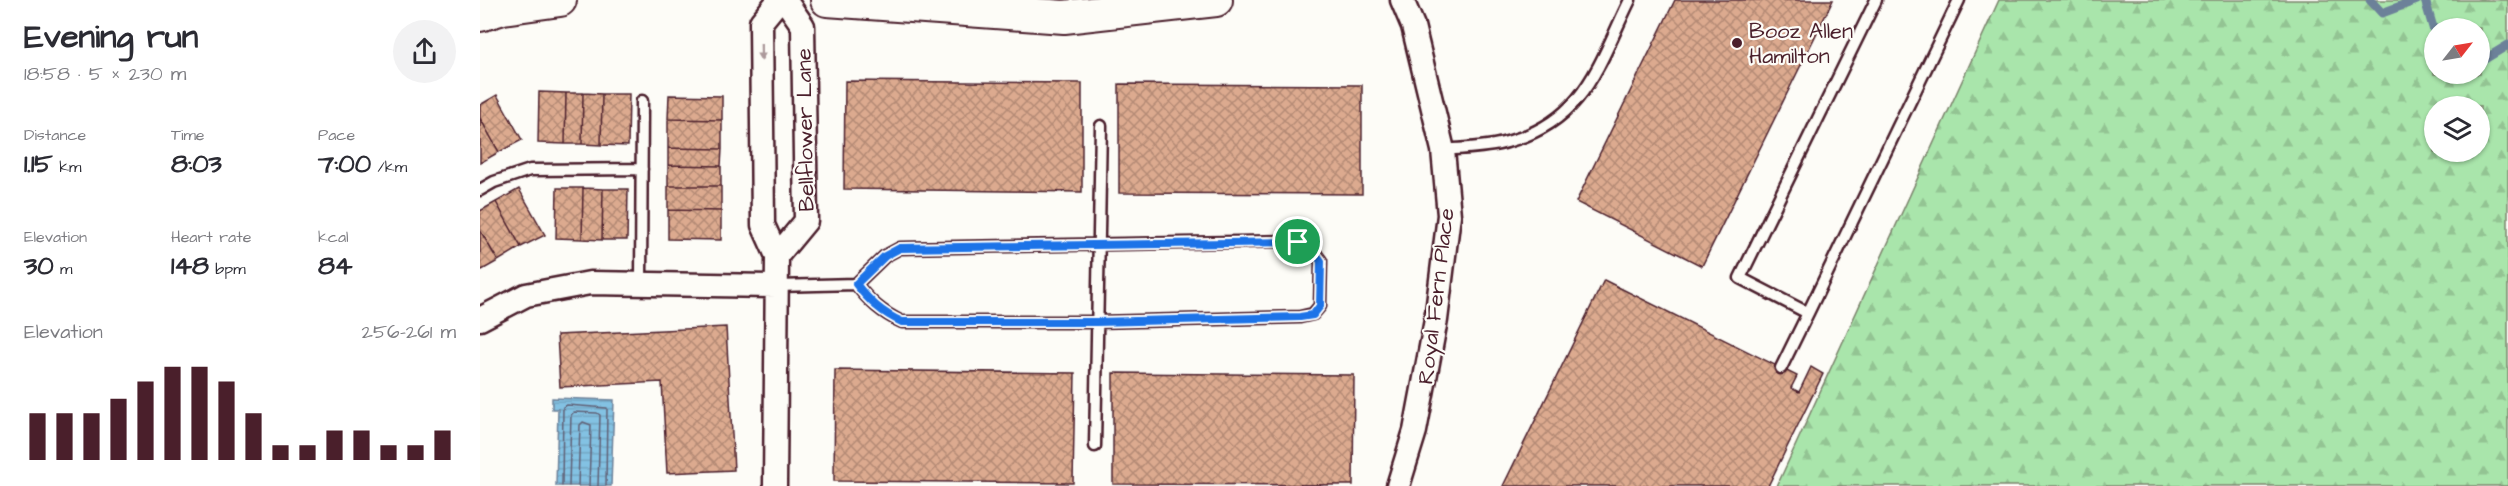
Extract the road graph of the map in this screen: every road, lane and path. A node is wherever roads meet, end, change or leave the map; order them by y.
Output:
1 (560, 0) edge
2 (779, 0) edge
3 (785, 0) edge
4 (827, 0) edge
5 (1216, 0) edge
6 (1402, 0) edge
7 (1630, 0) edge
8 (1876, 0) edge
9 (1959, 0) edge
10 (480, 15) edge
11 (642, 101) dead end
12 (1101, 126) dead end
13 (1443, 150) junction
14 (642, 169) junction
15 (480, 190) edge
16 (1099, 245) junction
17 (777, 256) junction
18 (641, 284) junction
19 (856, 284) junction
20 (777, 286) junction
21 (1808, 313) junction
22 (480, 319) edge
23 (1096, 322) junction
24 (1782, 368) dead end
25 (1095, 446) dead end
26 (775, 486) edge
27 (1398, 486) edge

1 - 10 street
2 -> 17 street, Bellflower Lane
3 - 17 street, Bellflower Lane
4 - 5 street
6 - 13 street, Royal Fern Place
7 - 13 lane
8 - 21 lane
9 - 21 lane
11 - 14 lane
12 - 16 lane
13 - 27 street, Royal Fern Place
14 - 15 lane
14 - 18 lane
16 - 19 lane
16 - 23 lane
16 - 23 lane
17 - 20 street, Bellflower Lane
18 - 20 street
18 - 22 street
19 - 20 lane
19 - 23 lane
20 - 26 street, Bellflower Lane
21 - 24 lane
23 - 25 lane

